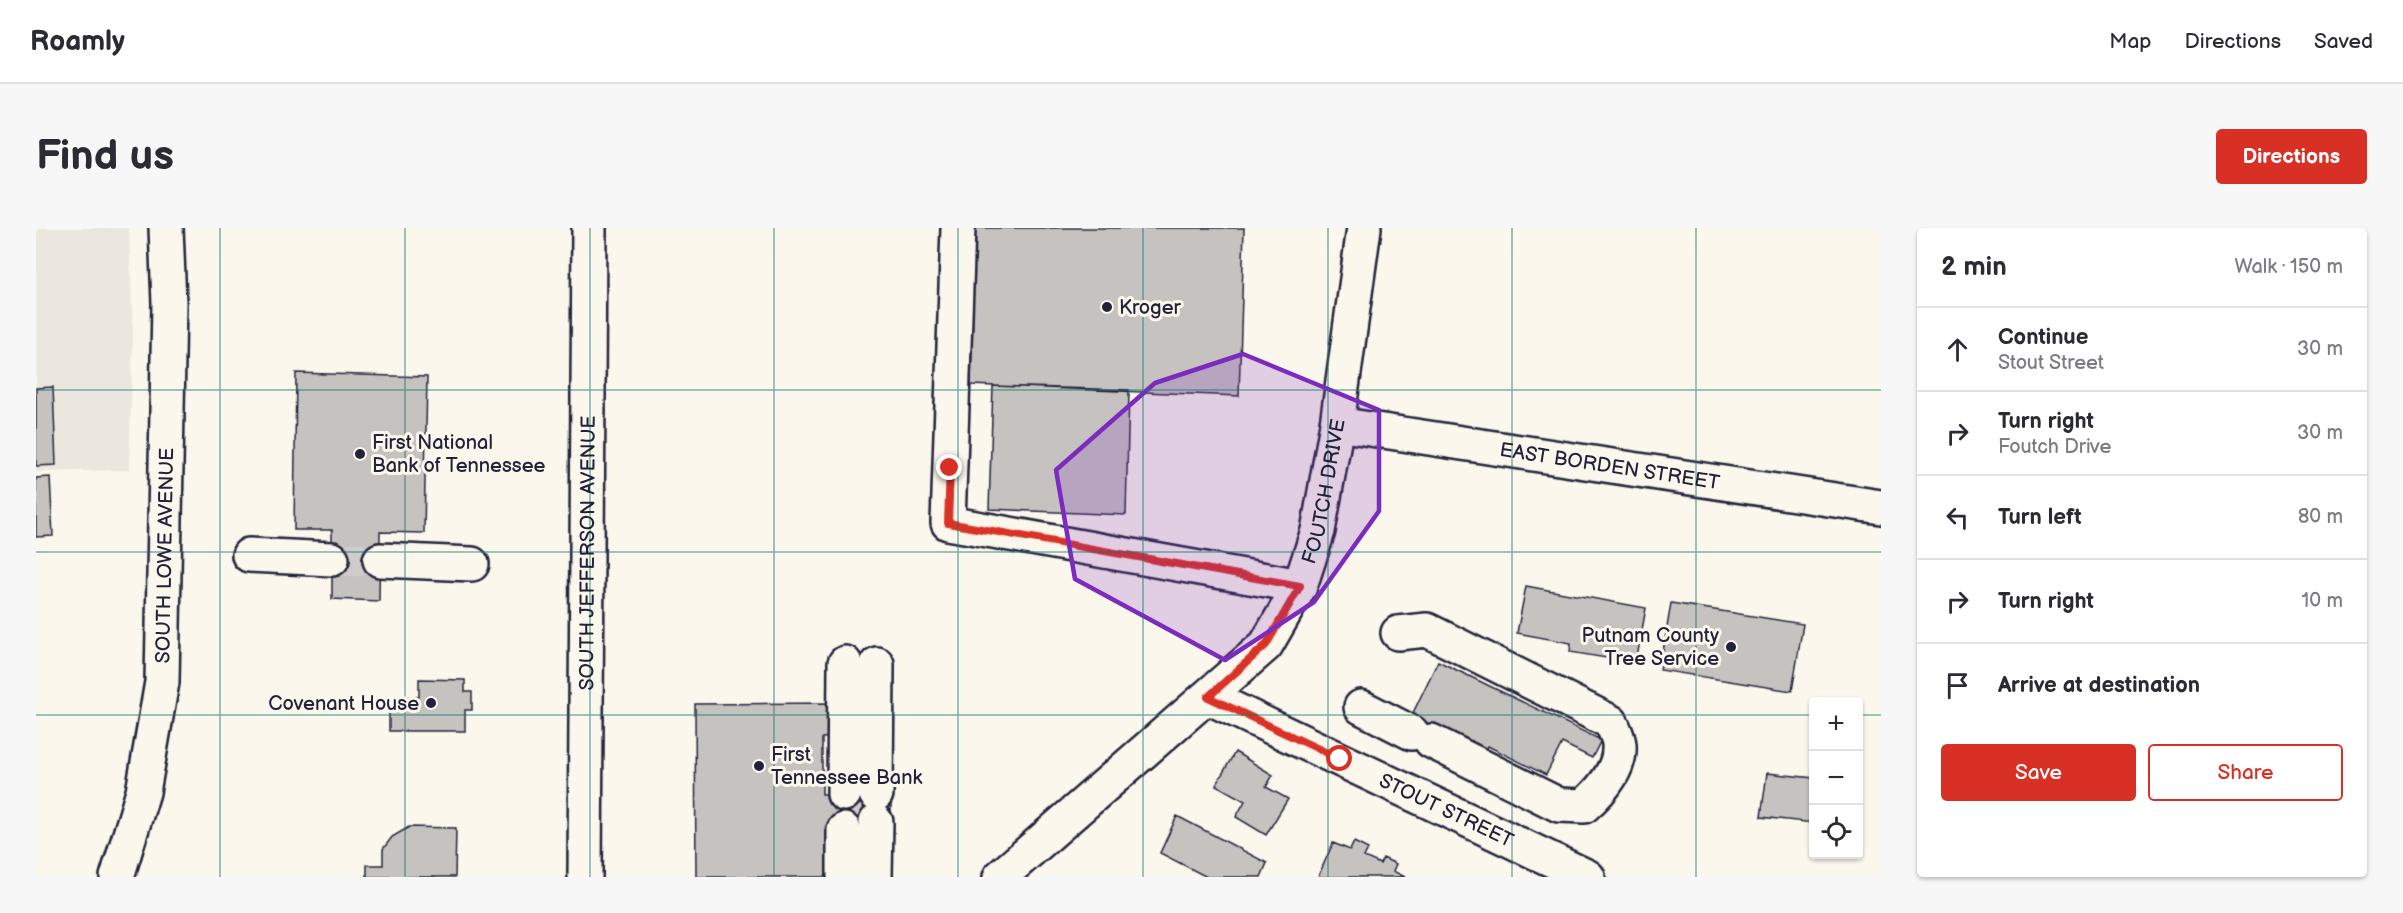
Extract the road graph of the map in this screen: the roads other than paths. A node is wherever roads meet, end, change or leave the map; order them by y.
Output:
1 (166, 228) edge
2 (589, 228) edge
3 (958, 228) edge
4 (1364, 228) edge
5 (1337, 424) junction
6 (1881, 507) edge
7 (249, 555) dead end
8 (332, 559) tunnel mouth
9 (380, 560) tunnel mouth
10 (472, 564) dead end
11 (1300, 586) junction
12 (1398, 633) dead end
13 (860, 663) dead end
14 (1208, 697) junction
15 (1360, 707) dead end
16 (860, 810) junction
17 (117, 877) edge
18 (585, 877) edge
19 (844, 877) edge
20 (859, 877) edge
21 (875, 877) edge
22 (1000, 877) edge
23 (1588, 877) edge

1 - 17 street, SOUTH LOWE AVENUE
2 - 18 street, SOUTH JEFFERSON AVENUE
3 - 11 street
4 - 5 street, FOUTCH DRIVE
5 - 6 street, EAST BORDEN STREET
5 - 11 street, FOUTCH DRIVE
7 - 8 street
9 - 10 street
11 - 14 street, FOUTCH DRIVE
12 - 15 street
13 - 16 street
14 - 22 street, FOUTCH DRIVE
14 - 23 street, STOUT STREET
16 - 19 street
16 - 20 street
16 - 21 street

